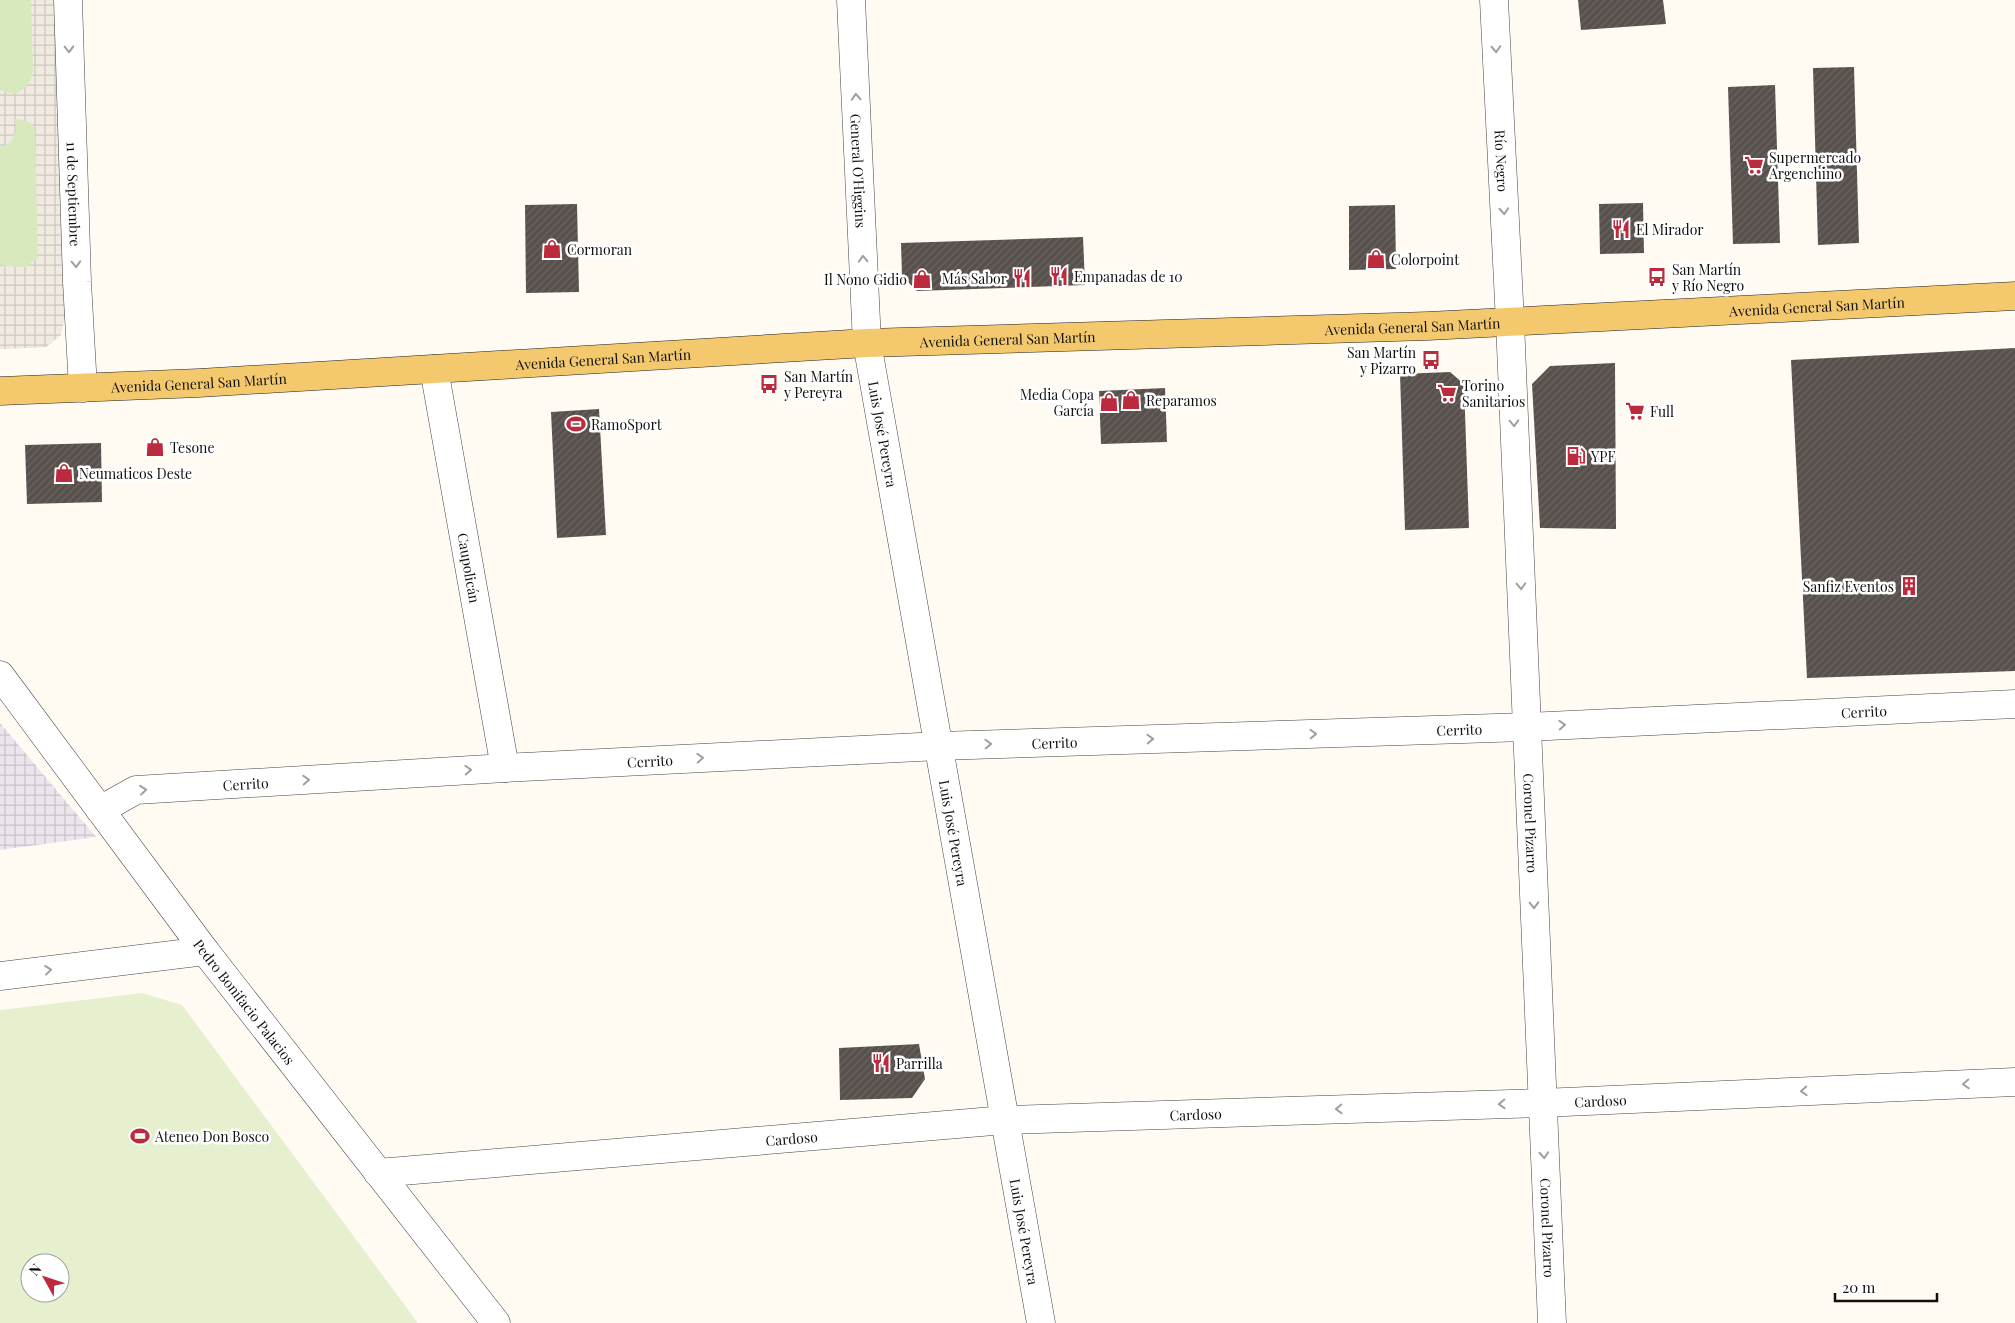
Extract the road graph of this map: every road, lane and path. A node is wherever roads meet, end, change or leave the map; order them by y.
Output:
1 (68, 0) edge
2 (851, 0) edge
3 (1494, 0) edge
4 (2015, 296) edge
5 (1510, 322) junction
6 (867, 343) junction
7 (434, 370) junction
8 (83, 388) junction
9 (0, 391) edge
10 (0, 675) edge
11 (2015, 704) edge
12 (1527, 727) junction
13 (939, 746) junction
14 (505, 768) junction
15 (100, 810) junction
16 (205, 951) junction
17 (0, 976) edge
18 (2015, 1082) edge
19 (1542, 1103) junction
20 (1005, 1120) junction
21 (378, 1173) junction
22 (496, 1323) edge
23 (1041, 1323) edge
24 (1552, 1323) edge

1 -> 8 street, 11 de Septiembre
6 -> 2 street, General O'Higgins
3 -> 5 street, Río Negro
4 - 5 main road, Avenida General San Martín
5 - 6 main road, Avenida General San Martín
5 -> 12 street, Coronel Pizarro
6 - 7 main road, Avenida General San Martín
6 - 13 street, Luis José Pereyra
7 - 8 main road, Avenida General San Martín
7 - 14 street, Caupolicán
8 - 9 main road, Avenida General San Martín
10 - 15 street, Pedro Bonifacio Palacios
12 -> 11 street, Cerrito
13 -> 12 street, Cerrito
12 -> 19 street, Coronel Pizarro
14 -> 13 street, Cerrito
13 - 20 street, Luis José Pereyra
15 -> 14 street, Cerrito
15 - 16 street, Pedro Bonifacio Palacios
17 -> 16 street
16 - 21 street, Pedro Bonifacio Palacios
18 -> 19 street, Cardoso
19 -> 20 street, Cardoso
19 -> 24 street, Coronel Pizarro
20 - 21 street, Cardoso
20 - 23 street, Luis José Pereyra
21 - 22 street, Pedro Bonifacio Palacios

